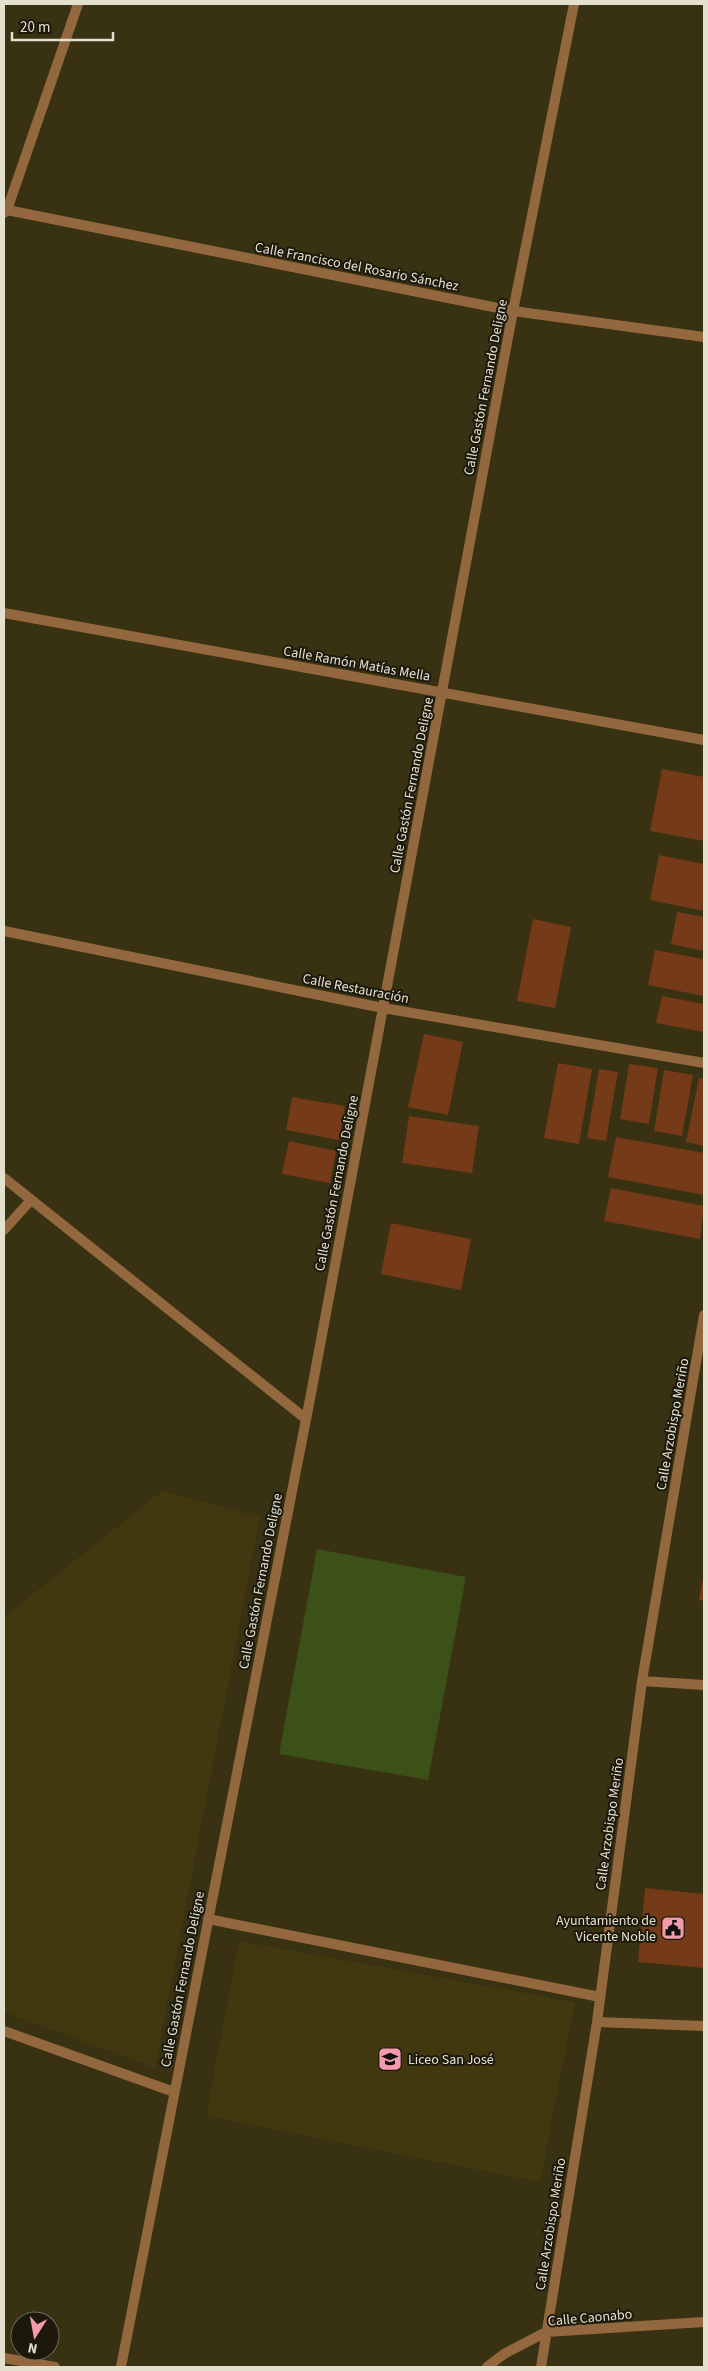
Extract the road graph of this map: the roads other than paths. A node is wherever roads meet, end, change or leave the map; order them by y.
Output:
1 (78, 4) edge
2 (574, 4) edge
3 (5, 211) edge
4 (513, 311) junction
5 (704, 337) edge
6 (4, 613) edge
7 (442, 692) junction
8 (704, 740) edge
9 (4, 932) edge
10 (383, 1008) junction
11 (704, 1063) edge
12 (4, 1178) edge
13 (31, 1200) junction
14 (4, 1230) edge
15 (704, 1315) edge
16 (306, 1419) junction
17 (642, 1681) junction
18 (704, 1685) edge
19 (208, 1919) junction
20 (600, 1997) junction
21 (597, 2022) junction
22 (704, 2026) edge
23 (4, 2031) edge
24 (174, 2092) junction
25 (704, 2322) edge
26 (546, 2332) junction
27 (4, 2358) edge
28 (55, 2367) edge
29 (121, 2367) edge
30 (488, 2367) edge
31 (541, 2367) edge

1 - 3 street
2 - 4 street, Calle Gastón Fernando Deligne
3 - 4 street, Calle Francisco del Rosario Sánchez
4 - 5 street, Calle Francisco del Rosario Sánchez
4 - 7 street, Calle Gastón Fernando Deligne
6 - 7 street, Calle Ramón Matías Mella
7 - 8 street, Calle Ramón Matías Mella
7 - 10 street, Calle Gastón Fernando Deligne
9 - 10 street, Calle Restauración
10 - 11 street, Calle Restauración
10 - 16 street, Calle Gastón Fernando Deligne
12 - 13 street
13 - 14 street
13 - 16 street
15 - 17 street, Calle Arzobispo Meriño
16 - 19 street, Calle Gastón Fernando Deligne
17 - 18 street
17 - 20 street, Calle Arzobispo Meriño
19 - 20 street
19 - 24 street, Calle Gastón Fernando Deligne
20 - 21 street, Calle Arzobispo Meriño
21 - 22 street
21 - 26 street, Calle Arzobispo Meriño
23 - 24 street
24 - 29 street, Calle Gastón Fernando Deligne
25 - 26 street, Calle Caonabo
26 - 30 street, Calle Caonabo
26 - 31 street, Calle Arzobispo Meriño
27 - 28 street

